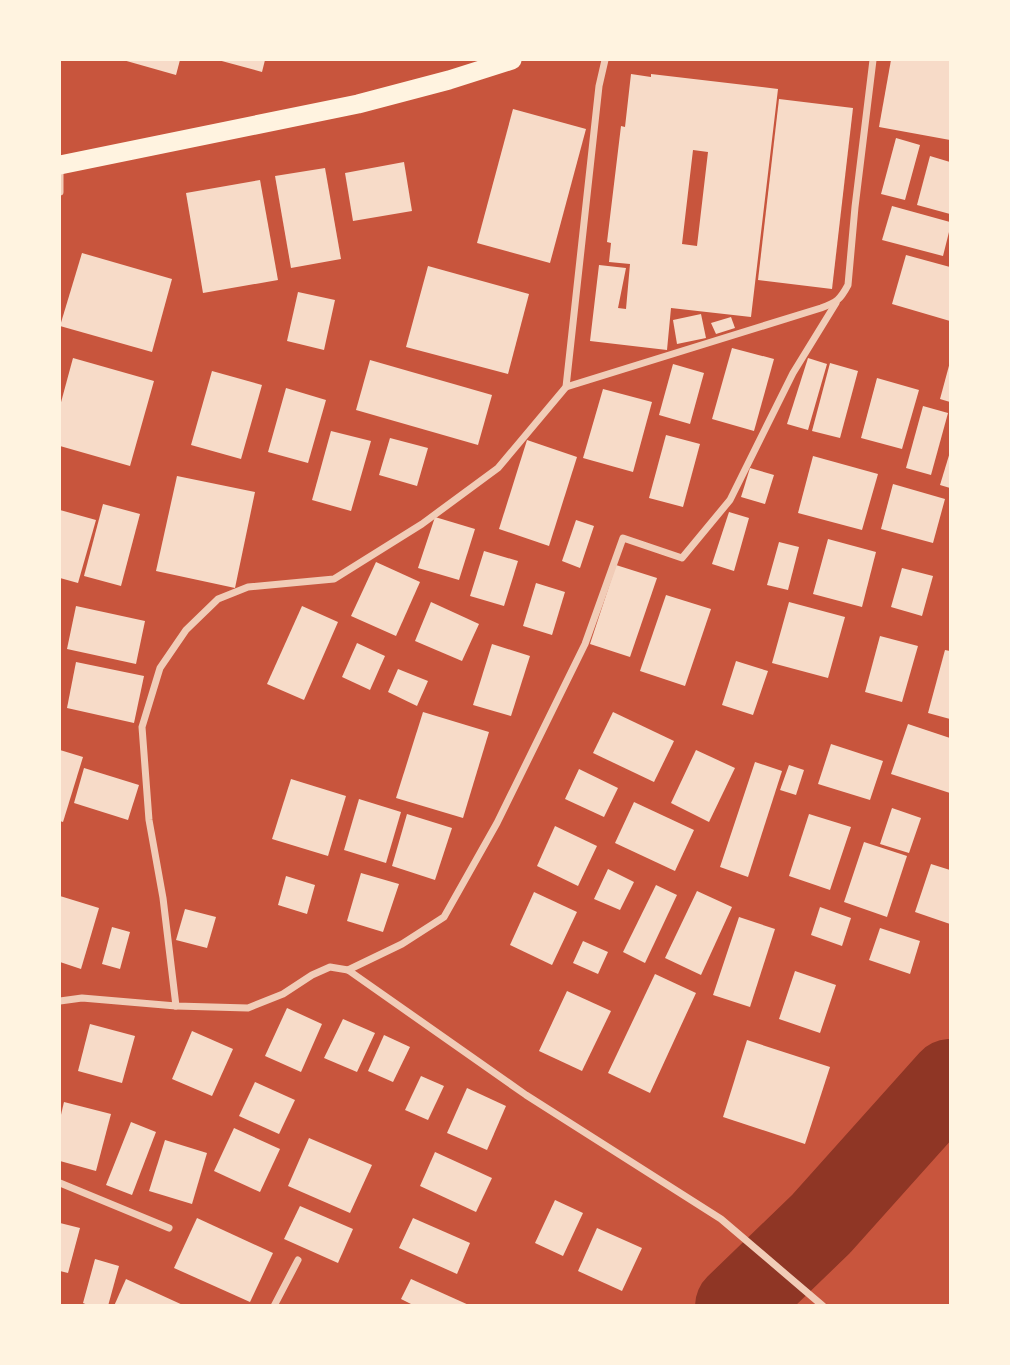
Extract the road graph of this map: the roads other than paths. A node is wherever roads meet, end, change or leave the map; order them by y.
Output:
1 (512, 60) edge
2 (605, 60) edge
3 (873, 60) edge
4 (60, 165) edge
5 (60, 192) edge
6 (836, 303) junction
7 (566, 387) junction
8 (348, 970) junction
9 (60, 1001) edge
10 (176, 1006) junction
11 (60, 1183) edge
12 (169, 1227) dead end
13 (298, 1260) dead end
14 (274, 1306) edge
15 (823, 1306) edge

1 - 4 highway
2 - 7 street
3 - 6 street
4 - 5 street
6 - 7 street
6 - 8 street
7 - 10 street
8 - 10 street
8 - 15 street
9 - 10 street
11 - 12 street
13 - 14 street

